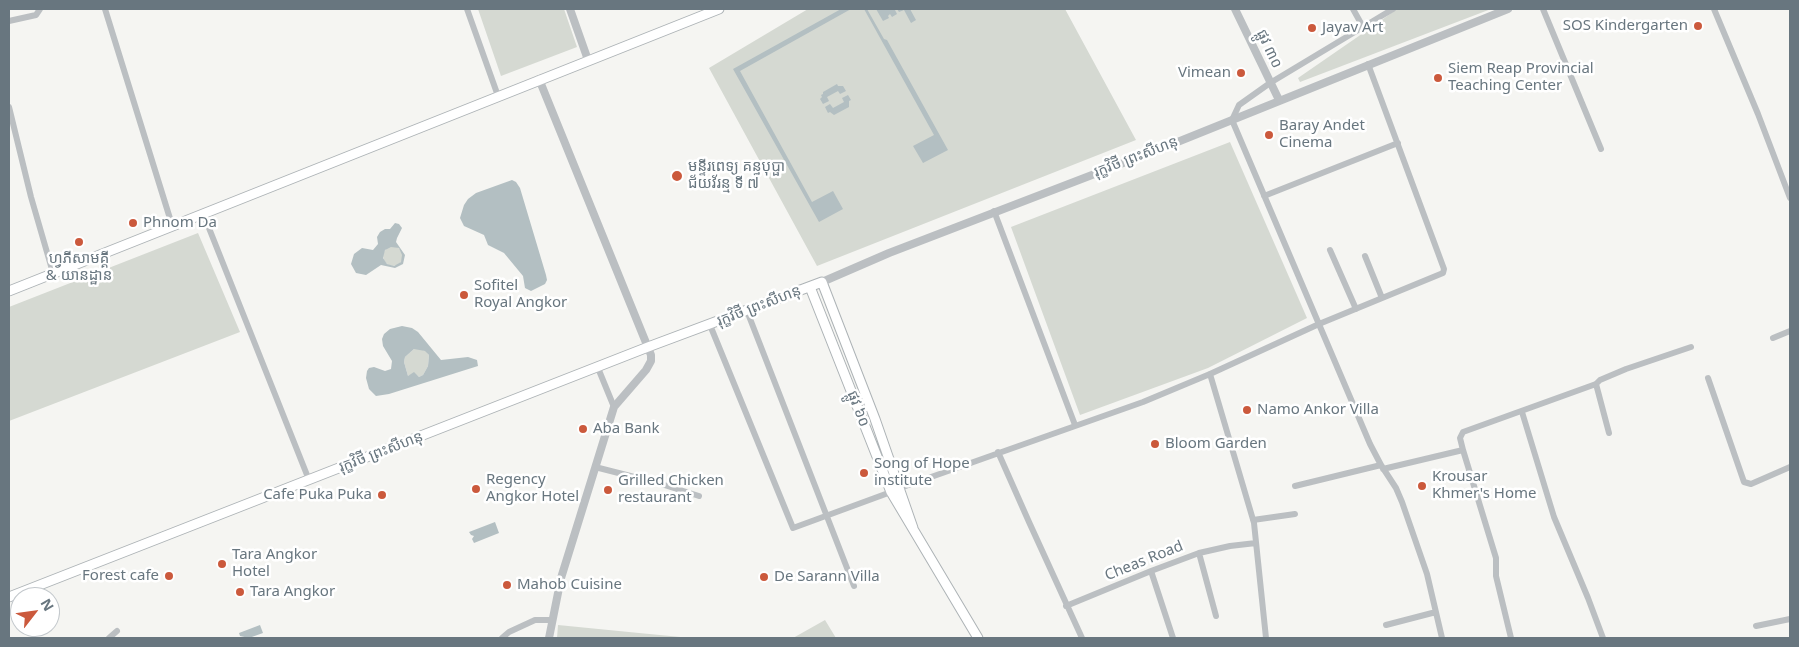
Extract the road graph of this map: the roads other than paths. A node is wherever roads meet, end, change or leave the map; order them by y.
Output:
1 (40, 9) edge
2 (105, 9) edge
3 (467, 9) edge
4 (570, 9) edge
5 (719, 9) edge
6 (1234, 9) edge
7 (1353, 9) edge
8 (1393, 9) edge
9 (1508, 9) edge
10 (1543, 9) edge
11 (1714, 9) edge
12 (35, 12) edge
13 (9, 21) edge
14 (1363, 27) junction
15 (588, 60) junction
16 (1368, 64) junction
17 (540, 79) junction
18 (1270, 83) junction
19 (498, 96) junction
20 (1279, 100) junction
21 (9, 107) edge
22 (1232, 120) junction
23 (1398, 144) junction
24 (1601, 149) dead end
25 (1264, 196) junction
26 (1790, 198) edge
27 (994, 211) junction
28 (203, 213) junction
29 (172, 225) junction
30 (1330, 250) dead end
31 (1365, 256) dead end
32 (53, 273) junction
33 (822, 282) junction
34 (810, 287) junction
35 (9, 291) edge
36 (1382, 298) junction
37 (1356, 309) junction
38 (747, 310) junction
39 (1319, 324) junction
40 (710, 325) junction
41 (1790, 332) edge
42 (1772, 338) dead end
43 (648, 348) junction
44 (1691, 348) dead end
45 (598, 368) junction
46 (1210, 374) junction
47 (1708, 378) dead end
48 (1596, 384) junction
49 (614, 406) junction
50 (1522, 412) junction
51 (1075, 425) junction
52 (1609, 432) dead end
53 (1463, 450) junction
54 (998, 452) junction
55 (1382, 467) junction
56 (1790, 467) edge
57 (595, 468) junction
58 (309, 480) junction
59 (1295, 486) dead end
60 (896, 490) junction
61 (699, 496) dead end
62 (1295, 514) dead end
63 (826, 515) junction
64 (1253, 520) junction
65 (1256, 543) junction
66 (1199, 553) junction
67 (1151, 571) junction
68 (854, 586) dead end
69 (9, 598) edge
70 (1066, 606) junction
71 (1436, 612) junction
72 (1216, 616) dead end
73 (1790, 618) edge
74 (553, 620) junction
75 (1386, 625) dead end
76 (1756, 626) dead end
77 (117, 631) dead end
78 (109, 638) edge
79 (502, 638) edge
80 (549, 638) edge
81 (978, 638) edge
82 (1082, 638) edge
83 (1172, 638) edge
84 (1266, 638) edge
85 (1442, 638) edge
86 (1511, 638) edge
87 (1603, 638) edge

1 - 12 street
2 - 29 street
3 - 19 street
4 - 15 street
5 - 15 main road
6 - 18 street, ផ្លូវ ៣០
7 - 14 street
8 - 14 street
9 - 16 street, រុក្ខវិថី ព្រះសីហនុ
10 - 24 street
11 - 26 street
12 - 13 street
14 - 18 street
15 - 17 main road
16 - 20 street, រុក្ខវិថី ព្រះសីហនុ
16 - 23 street
17 - 19 main road
17 - 43 street
18 - 20 street, ផ្លូវ ៣០
18 - 22 street
19 - 28 main road
20 - 22 street, រុក្ខវិថី ព្រះសីហនុ
21 - 32 street
22 - 25 street
22 - 27 street, រុក្ខវិថី ព្រះសីហនុ
23 - 25 street
23 - 36 street
25 - 39 street
27 - 33 street, រុក្ខវិថី ព្រះសីហនុ
27 - 51 street
28 - 29 main road
28 - 58 street
29 - 32 main road
30 - 37 street
31 - 36 street
32 - 35 main road
33 - 34 main road, រុក្ខវិថី ព្រះសីហនុ
33 - 60 main road, ផ្លូវ ៦០
34 - 38 main road, រុក្ខវិថី ព្រះសីហនុ
34 - 60 main road, ផ្លូវ ៦០
36 - 37 street
37 - 39 street
38 - 40 main road, រុក្ខវិថី ព្រះសីហនុ
38 - 63 street
39 - 46 street
39 - 55 street
40 - 43 main road, រុក្ខវិថី ព្រះសីហនុ
40 - 63 street
41 - 42 street
43 - 45 main road, រុក្ខវិថី ព្រះសីហនុ
43 - 49 street
44 - 48 street
45 - 49 street
45 - 58 main road, រុក្ខវិថី ព្រះសីហនុ
46 - 51 street
46 - 64 street
47 - 56 street
48 - 50 street
48 - 52 street
49 - 57 street
50 - 53 street
50 - 87 street
51 - 54 street
53 - 55 street
53 - 86 street
54 - 60 street
54 - 70 street
55 - 59 street
55 - 71 street
57 - 61 street
57 - 74 street
58 - 69 main road, រុក្ខវិថី ព្រះសីហនុ
60 - 63 street
60 - 81 main road, ផ្លូវ ៦០
62 - 64 street
63 - 68 street
64 - 65 street
65 - 66 street
65 - 84 street
66 - 67 street, Cheas Road
66 - 72 street, Cheas Road
67 - 70 street, Cheas Road
67 - 83 street
70 - 82 street
71 - 75 street
71 - 85 street
73 - 76 street
74 - 79 street
74 - 80 street
77 - 78 street

